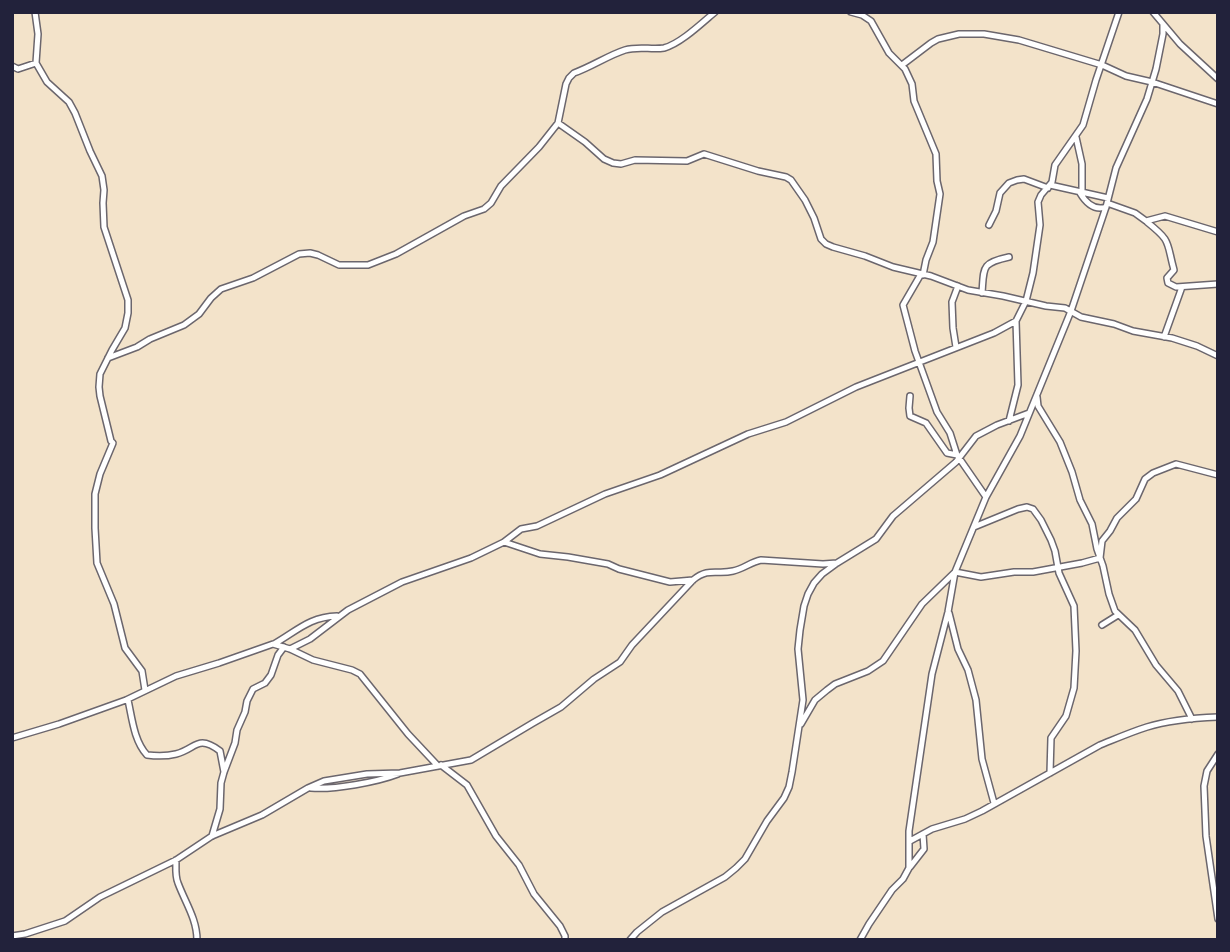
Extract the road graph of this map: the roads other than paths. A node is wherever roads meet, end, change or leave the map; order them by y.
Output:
1 (35, 12) edge
2 (715, 12) edge
3 (851, 12) edge
4 (1119, 12) edge
5 (1153, 12) edge
6 (1163, 25) junction
7 (36, 63) junction
8 (902, 65) junction
9 (1101, 65) junction
10 (12, 66) edge
11 (1218, 79) edge
12 (1152, 82) junction
13 (1218, 104) edge
14 (558, 122) junction
15 (1076, 137) junction
16 (1049, 186) junction
17 (1081, 193) junction
18 (1107, 203) junction
19 (1147, 222) junction
20 (989, 225) dead end
21 (1218, 232) edge
22 (1009, 257) dead end
23 (922, 275) junction
24 (1218, 284) edge
25 (958, 286) junction
26 (1182, 287) junction
27 (982, 293) junction
28 (1026, 301) junction
29 (1071, 311) junction
30 (1016, 321) junction
31 (1164, 337) junction
32 (956, 347) junction
33 (1218, 356) edge
34 (108, 358) junction
35 (919, 362) junction
36 (910, 396) dead end
37 (1037, 396) junction
38 (1029, 413) junction
39 (1009, 421) junction
40 (958, 457) junction
41 (1218, 475) edge
42 (986, 497) junction
43 (973, 527) junction
44 (504, 541) junction
45 (1100, 558) junction
46 (837, 563) junction
47 (1058, 568) junction
48 (955, 572) junction
49 (693, 580) junction
50 (948, 612) junction
51 (1118, 615) junction
52 (339, 616) junction
53 (1102, 625) dead end
54 (274, 644) junction
55 (287, 648) junction
56 (145, 690) junction
57 (128, 699) junction
58 (1218, 717) edge
59 (1192, 719) junction
60 (800, 726) junction
61 (12, 737) edge
62 (1218, 754) edge
63 (440, 766) junction
64 (224, 772) junction
65 (1050, 773) junction
66 (994, 803) junction
67 (923, 834) junction
68 (212, 836) junction
69 (910, 841) junction
70 (176, 860) junction
71 (909, 868) junction
72 (1218, 919) edge
73 (12, 936) edge
74 (197, 940) edge
75 (565, 940) edge
76 (630, 940) edge
77 (860, 940) edge

1 - 7 street
2 - 14 street
3 - 8 street
4 - 9 street
5 - 6 street
6 - 11 street
6 - 12 street
7 - 10 street
7 - 34 street
8 - 9 street
8 - 23 street
9 - 12 street
9 - 15 street
12 - 13 street
12 - 18 street
14 - 23 street
14 - 34 street
15 - 16 street
15 - 17 street
16 - 17 street
16 - 20 street
16 - 28 street
17 - 18 street
17 - 18 street
18 - 19 street
18 - 29 street
19 - 21 street
19 - 26 street
22 - 27 street
23 - 25 street
23 - 35 street
24 - 26 street
25 - 27 street
25 - 32 street
26 - 31 street
27 - 28 street
28 - 29 street
28 - 30 street
29 - 31 street
29 - 37 street
30 - 32 street
30 - 39 street
31 - 33 street
32 - 35 street
34 - 56 street
35 - 40 street
35 - 44 street
36 - 40 street
37 - 38 street
37 - 45 street
38 - 39 street
38 - 42 street
39 - 40 street
40 - 42 street
40 - 46 street
41 - 45 street
42 - 43 street
43 - 47 street
43 - 48 street
44 - 49 street
44 - 52 street
45 - 47 street
45 - 51 street
46 - 49 street
46 - 60 street
47 - 48 street
47 - 65 street
48 - 50 street
48 - 60 street
49 - 63 street
50 - 66 street
50 - 69 street
51 - 53 street
51 - 59 street
52 - 54 street
52 - 55 street
54 - 55 street
54 - 56 street
55 - 63 street
55 - 64 street
56 - 57 street
57 - 61 street
57 - 64 street
58 - 59 street
59 - 65 street
60 - 76 street
62 - 72 street
63 - 68 street
63 - 75 street
64 - 68 street
65 - 66 street
66 - 67 street
67 - 69 street
67 - 71 street
68 - 70 street
69 - 71 street
70 - 73 street
70 - 74 street
71 - 77 street

